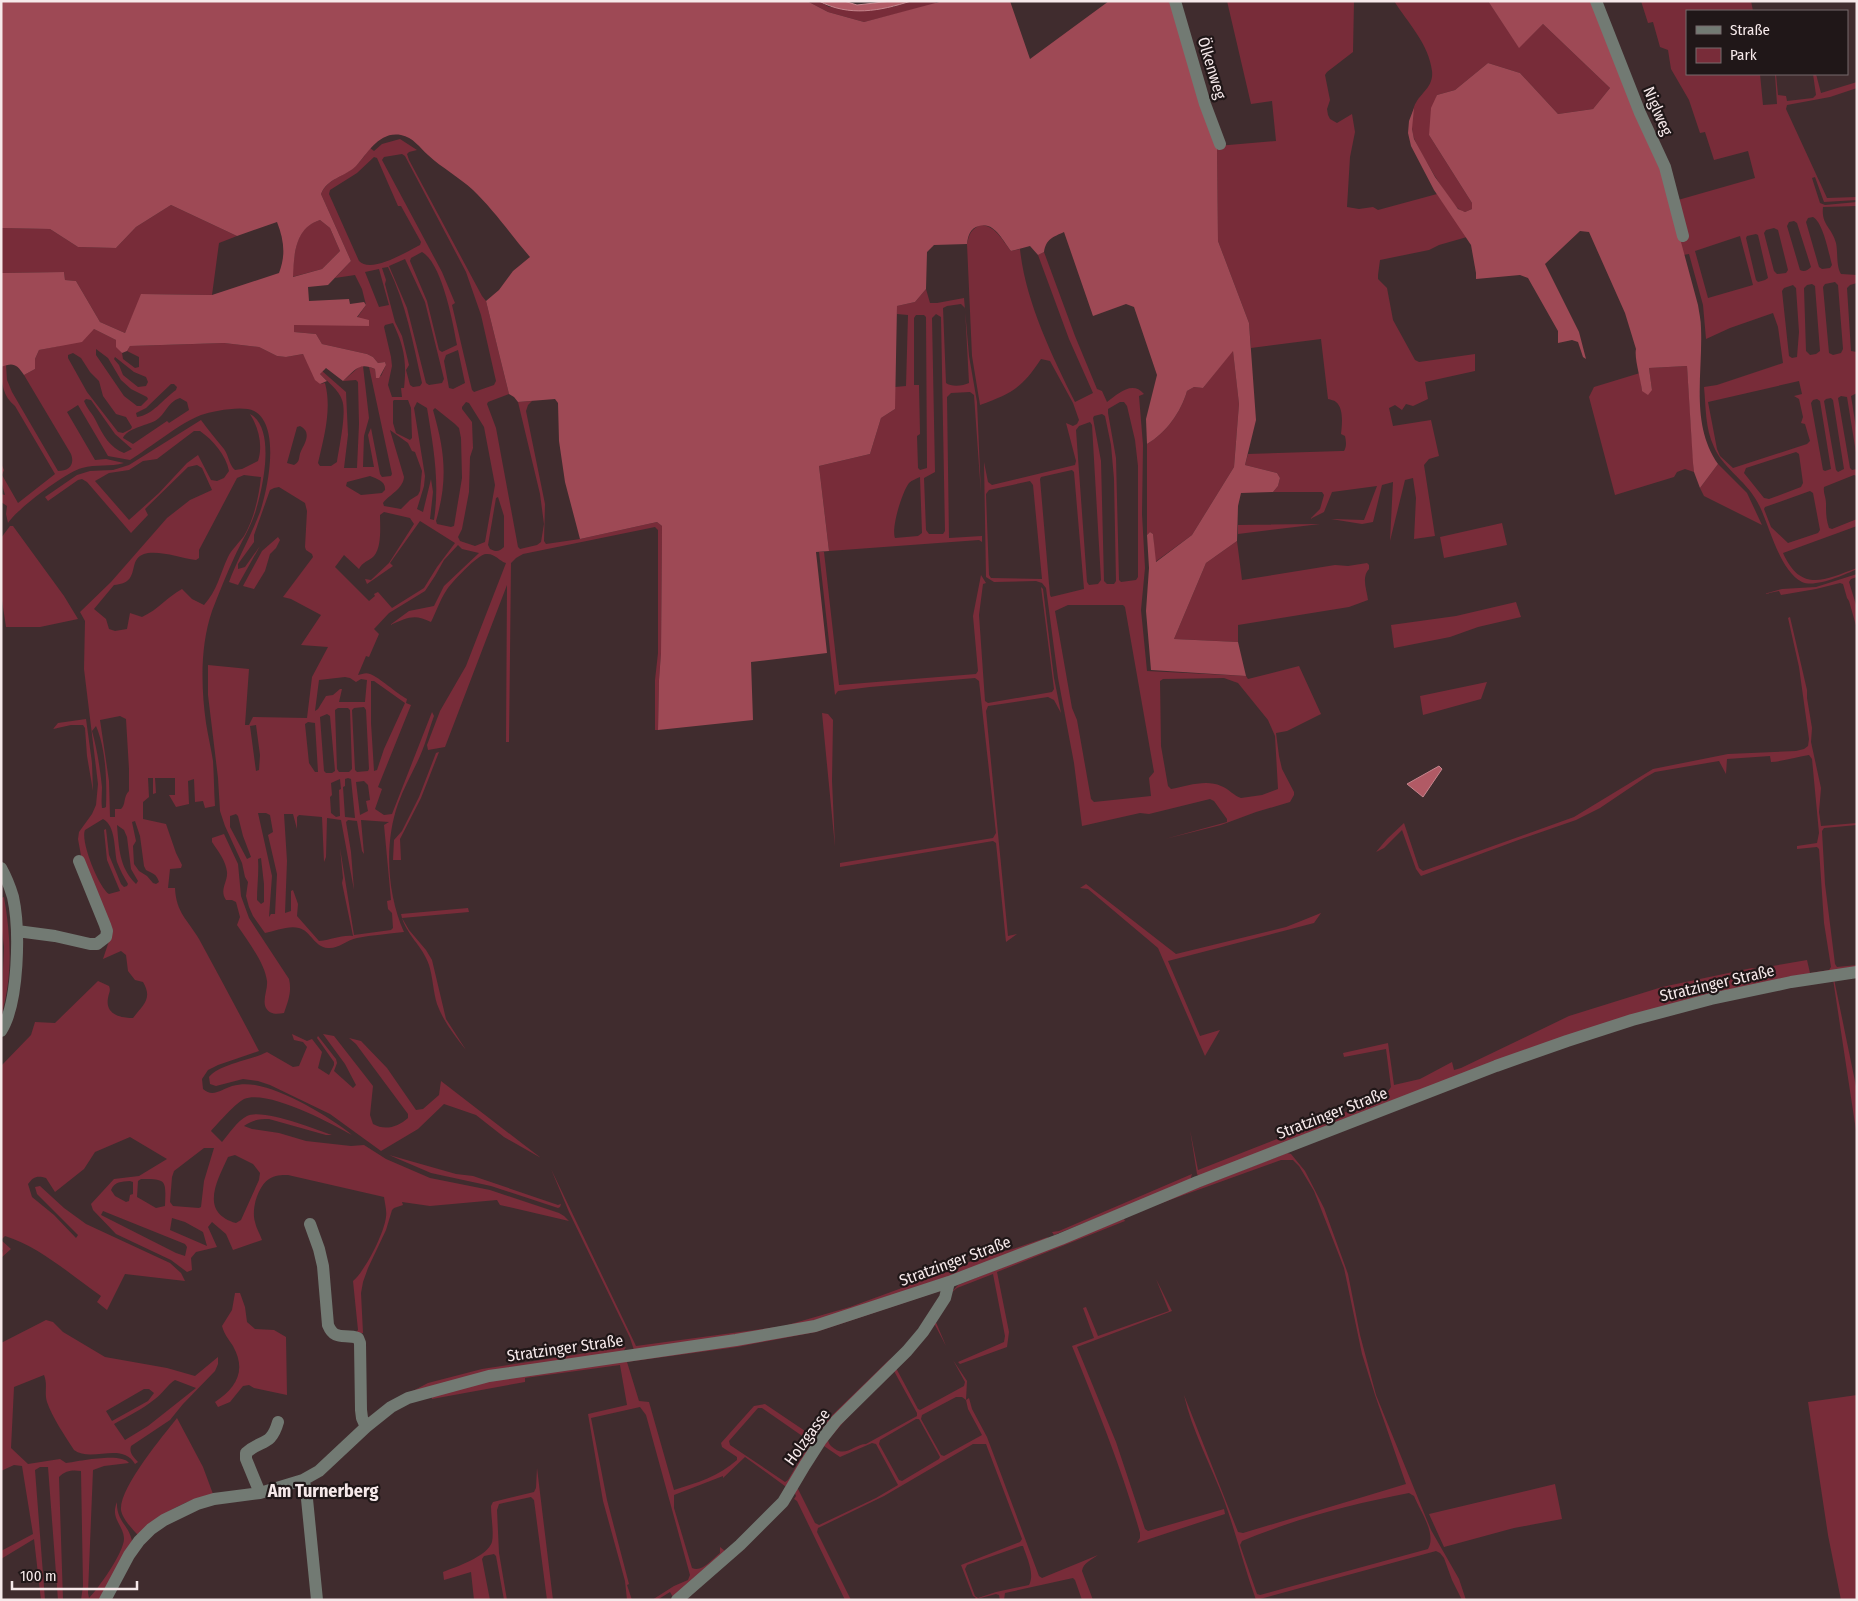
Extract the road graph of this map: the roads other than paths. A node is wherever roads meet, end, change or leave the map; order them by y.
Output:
1 (1175, 1) edge
2 (1596, 1) edge
3 (1220, 144) dead end
4 (1682, 236) dead end
5 (79, 861) dead end
6 (1, 868) edge
7 (17, 931) junction
8 (1857, 972) edge
9 (1, 1031) edge
10 (310, 1224) dead end
11 (949, 1282) junction
12 (278, 1422) dead end
13 (366, 1426) junction
14 (303, 1480) junction
15 (260, 1493) junction
16 (105, 1600) edge
17 (317, 1600) edge
18 (677, 1600) edge

1 - 3 street, Ölkenweg
2 - 4 street, Niglweg
5 - 7 street
6 - 7 street
7 - 9 street
8 - 11 street, Stratzinger Straße
10 - 13 street
11 - 13 street, Stratzinger Straße
11 - 18 street, Holzgasse
12 - 15 street
13 - 14 street, Stratzinger Straße
14 - 15 street, Stratzinger Straße
14 - 17 street
15 - 16 street, Stratzinger Straße

